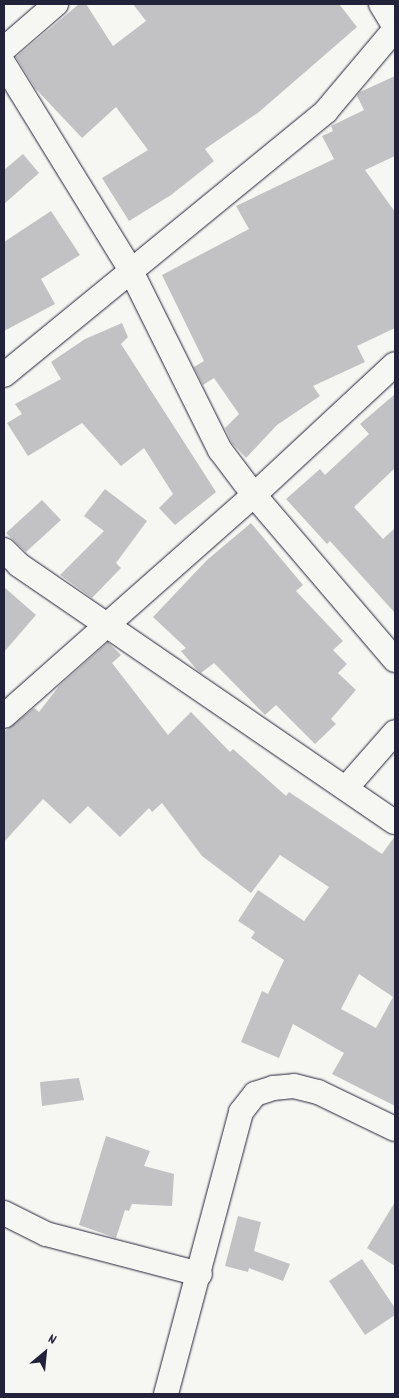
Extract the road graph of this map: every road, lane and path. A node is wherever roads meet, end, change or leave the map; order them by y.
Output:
1 (56, 4) edge
2 (381, 4) edge
3 (395, 28) edge
4 (4, 49) edge
5 (4, 64) edge
6 (130, 269) junction
7 (395, 364) edge
8 (4, 375) edge
9 (254, 495) junction
10 (4, 550) edge
11 (107, 624) junction
12 (395, 660) edge
13 (4, 716) edge
14 (395, 732) edge
15 (346, 788) junction
16 (395, 822) edge
17 (395, 1129) edge
18 (4, 1213) edge
19 (200, 1274) junction
20 (166, 1394) edge

1 - 4 street
2 - 3 street
3 - 6 street
5 - 6 street
6 - 8 street
6 - 9 street
7 - 9 street
9 - 11 street
9 - 12 street
10 - 11 street
11 - 13 street
11 - 15 street
14 - 15 street
15 - 16 street
17 - 19 street
18 - 19 street
19 - 20 street

